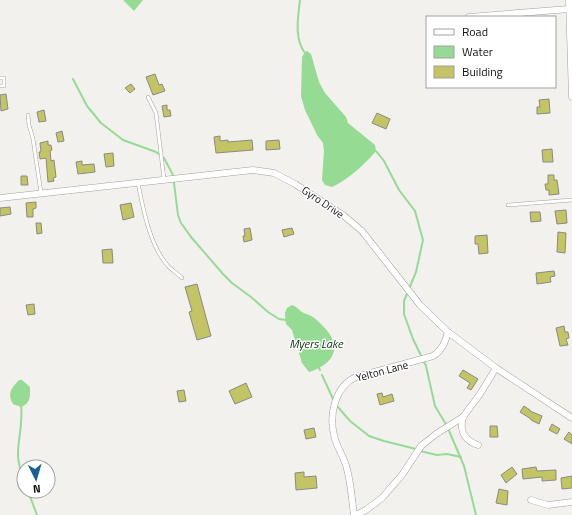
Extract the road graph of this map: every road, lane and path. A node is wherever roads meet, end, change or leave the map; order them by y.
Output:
1 (569, 0) edge
2 (569, 8) junction
3 (480, 16) edge
4 (0, 78) edge
5 (0, 86) edge
6 (148, 97) dead end
7 (572, 97) edge
8 (28, 115) dead end
9 (164, 180) junction
10 (138, 182) junction
11 (41, 193) junction
12 (0, 198) edge
13 (572, 200) edge
14 (508, 205) dead end
15 (182, 278) dead end
16 (448, 332) junction
17 (496, 368) junction
18 (463, 417) junction
19 (572, 418) edge
20 (478, 446) dead end
21 (531, 500) dead end
22 (572, 502) edge
23 (355, 515) edge

1 - 2 street
2 - 3 street
2 - 7 street
4 - 5 lane
6 - 9 lane
8 - 11 lane
9 - 10 street, Gyro Drive
9 - 16 street, Gyro Drive
10 - 11 street, Gyro Drive
10 - 15 lane
11 - 12 street, Gyro Drive
13 - 14 lane
16 - 17 street, Gyro Drive
16 - 23 street, Yelton Lane
17 - 18 street
17 - 19 street, Gyro Drive
18 - 20 street
18 - 23 street
21 - 22 street

